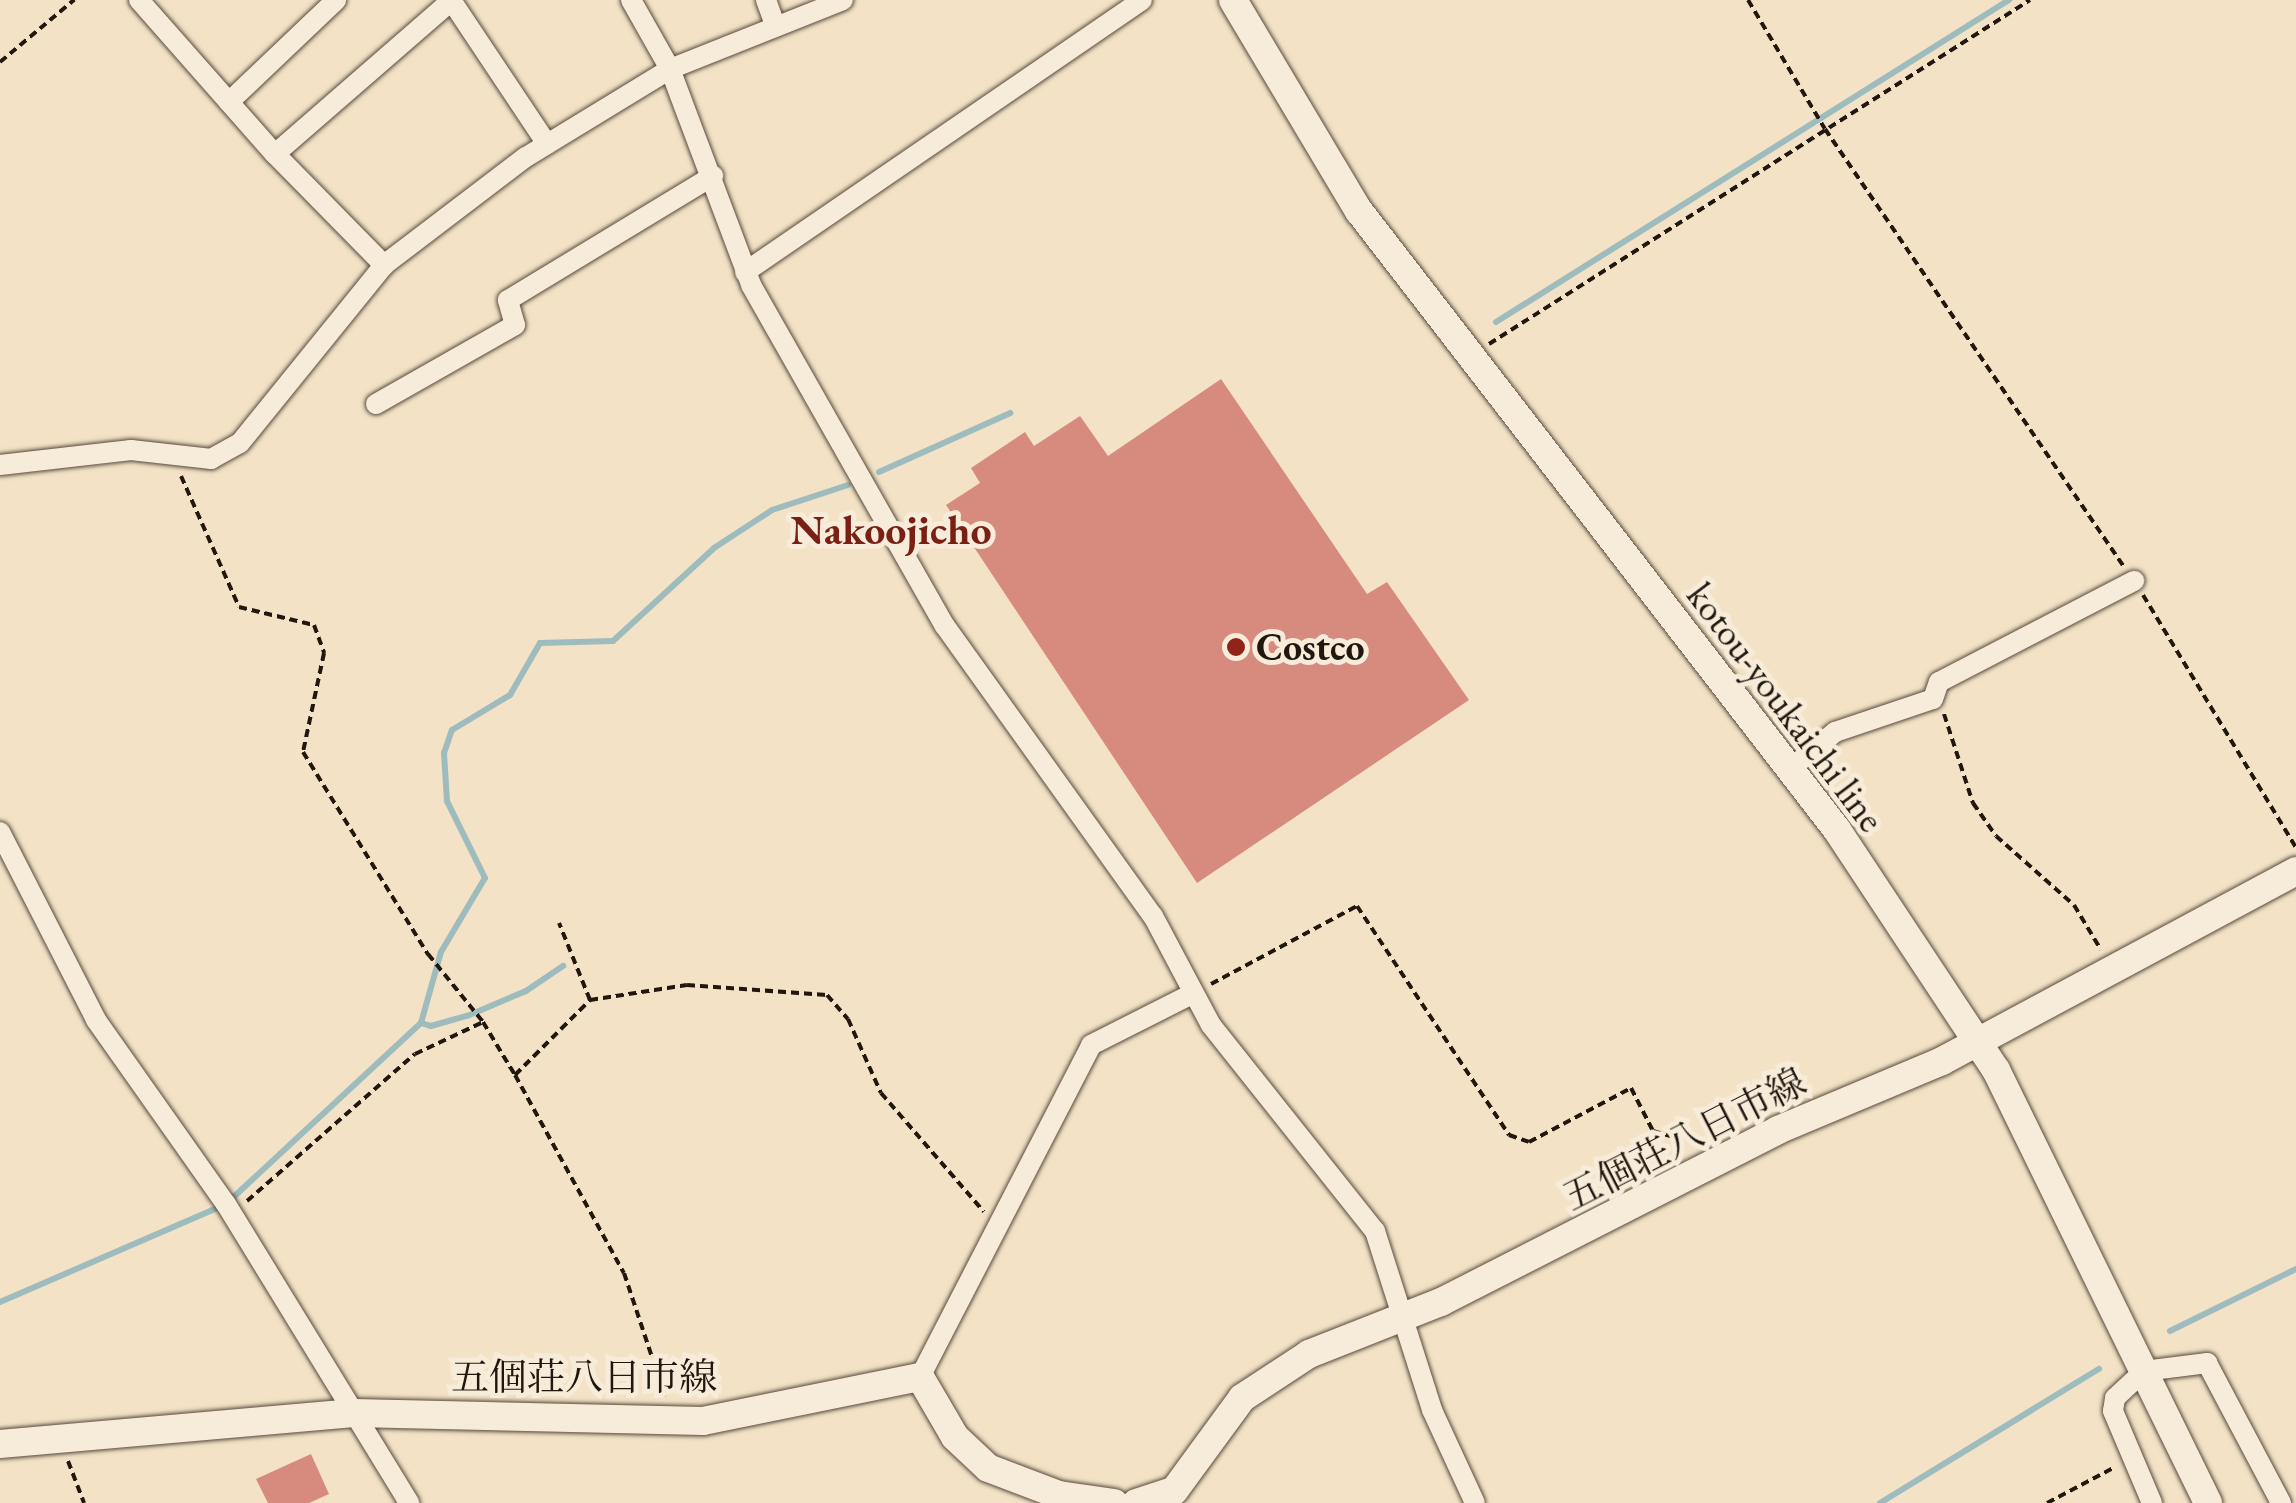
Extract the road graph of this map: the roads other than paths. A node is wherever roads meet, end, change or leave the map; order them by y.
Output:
1 (336, 0) edge
2 (451, 0) edge
3 (631, 0) edge
4 (766, 0) edge
5 (843, 0) edge
6 (1142, 0) edge
7 (1233, 0) edge
8 (148, 3) edge
9 (775, 25) junction
10 (670, 69) junction
11 (229, 102) junction
12 (547, 144) junction
13 (275, 154) junction
14 (713, 176) junction
15 (384, 265) junction
16 (745, 272) junction
17 (376, 404) dead end
18 (0, 466) edge
19 (2134, 581) road end
20 (1791, 768) junction
21 (0, 832) edge
22 (2294, 877) edge
23 (1199, 990) junction
24 (1974, 1042) junction
25 (1400, 1319) junction
26 (2144, 1371) junction
27 (920, 1376) junction
28 (354, 1413) junction
29 (0, 1444) edge
30 (409, 1503) edge
31 (1114, 1503) edge
32 (1136, 1503) edge
33 (1476, 1503) edge
34 (2152, 1503) edge
35 (2208, 1503) edge
36 (2281, 1503) edge

1 - 11 street
2 - 12 street
2 - 13 street
3 - 10 street
4 - 9 street
5 - 9 street
6 - 16 street
7 - 20 main road, kotou-youkaichi line
8 - 11 street
9 - 10 street
10 - 12 street
10 - 14 street
11 - 13 street
12 - 15 street
13 - 15 street
14 - 16 street
14 - 17 street
15 - 18 street
16 - 23 street
19 - 20 street
20 - 24 main road, kotou-youkaichi line
21 - 28 street
22 - 24 main road, 五個荘八日市線
23 - 25 street
23 - 27 street
24 - 25 main road, 五個荘八日市線
24 - 26 main road, kotou-youkaichi line
25 - 32 main road, 五個荘八日市線
25 - 33 street
26 - 34 street
26 - 35 main road, kotou-youkaichi line
26 - 36 street
27 - 28 main road, 五個荘八日市線
27 - 31 main road
28 - 29 main road, 五個荘八日市線
28 - 30 street

